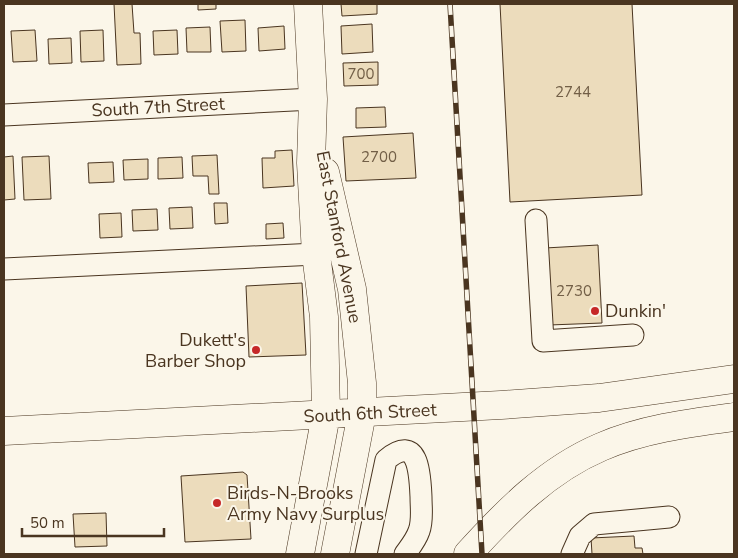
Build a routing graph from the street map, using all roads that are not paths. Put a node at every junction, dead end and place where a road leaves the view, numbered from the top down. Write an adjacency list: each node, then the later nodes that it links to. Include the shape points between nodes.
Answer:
1 (308, 4): 2 (main road, East Stanford Avenue)
2 (313, 98): 3 (street, South 7th Street); 5 (main road, East Stanford Avenue, via 311,163); 9 (main road, East Stanford Avenue, via 328,192 352,289 359,339)
3 (4, 115)
4 (536, 220): 7 (street, via 543,341)
5 (316, 254): 6 (street); 10 (main road, East Stanford Avenue, via 324,317)
6 (4, 269)
7 (633, 335)
8 (734, 379): 9 (main road, South 6th Street, via 599,398)
9 (362, 413): 10 (main road, South 6th Street); 15 (main road, East Stanford Avenue)
10 (326, 415): 12 (main road, South 6th Street); 14 (main road, East Stanford Avenue)
11 (734, 416): 18 (main road, via 639,434 600,447 561,468 526,495)
12 (4, 431)
13 (669, 517): 19 (street, via 594,524 580,536)
14 (300, 554)
15 (335, 554)
16 (366, 554): 17 (street, via 386,460 393,454 406,452 416,458 420,468 421,517 420,530)
17 (405, 554)
18 (468, 554)
19 (572, 554)

